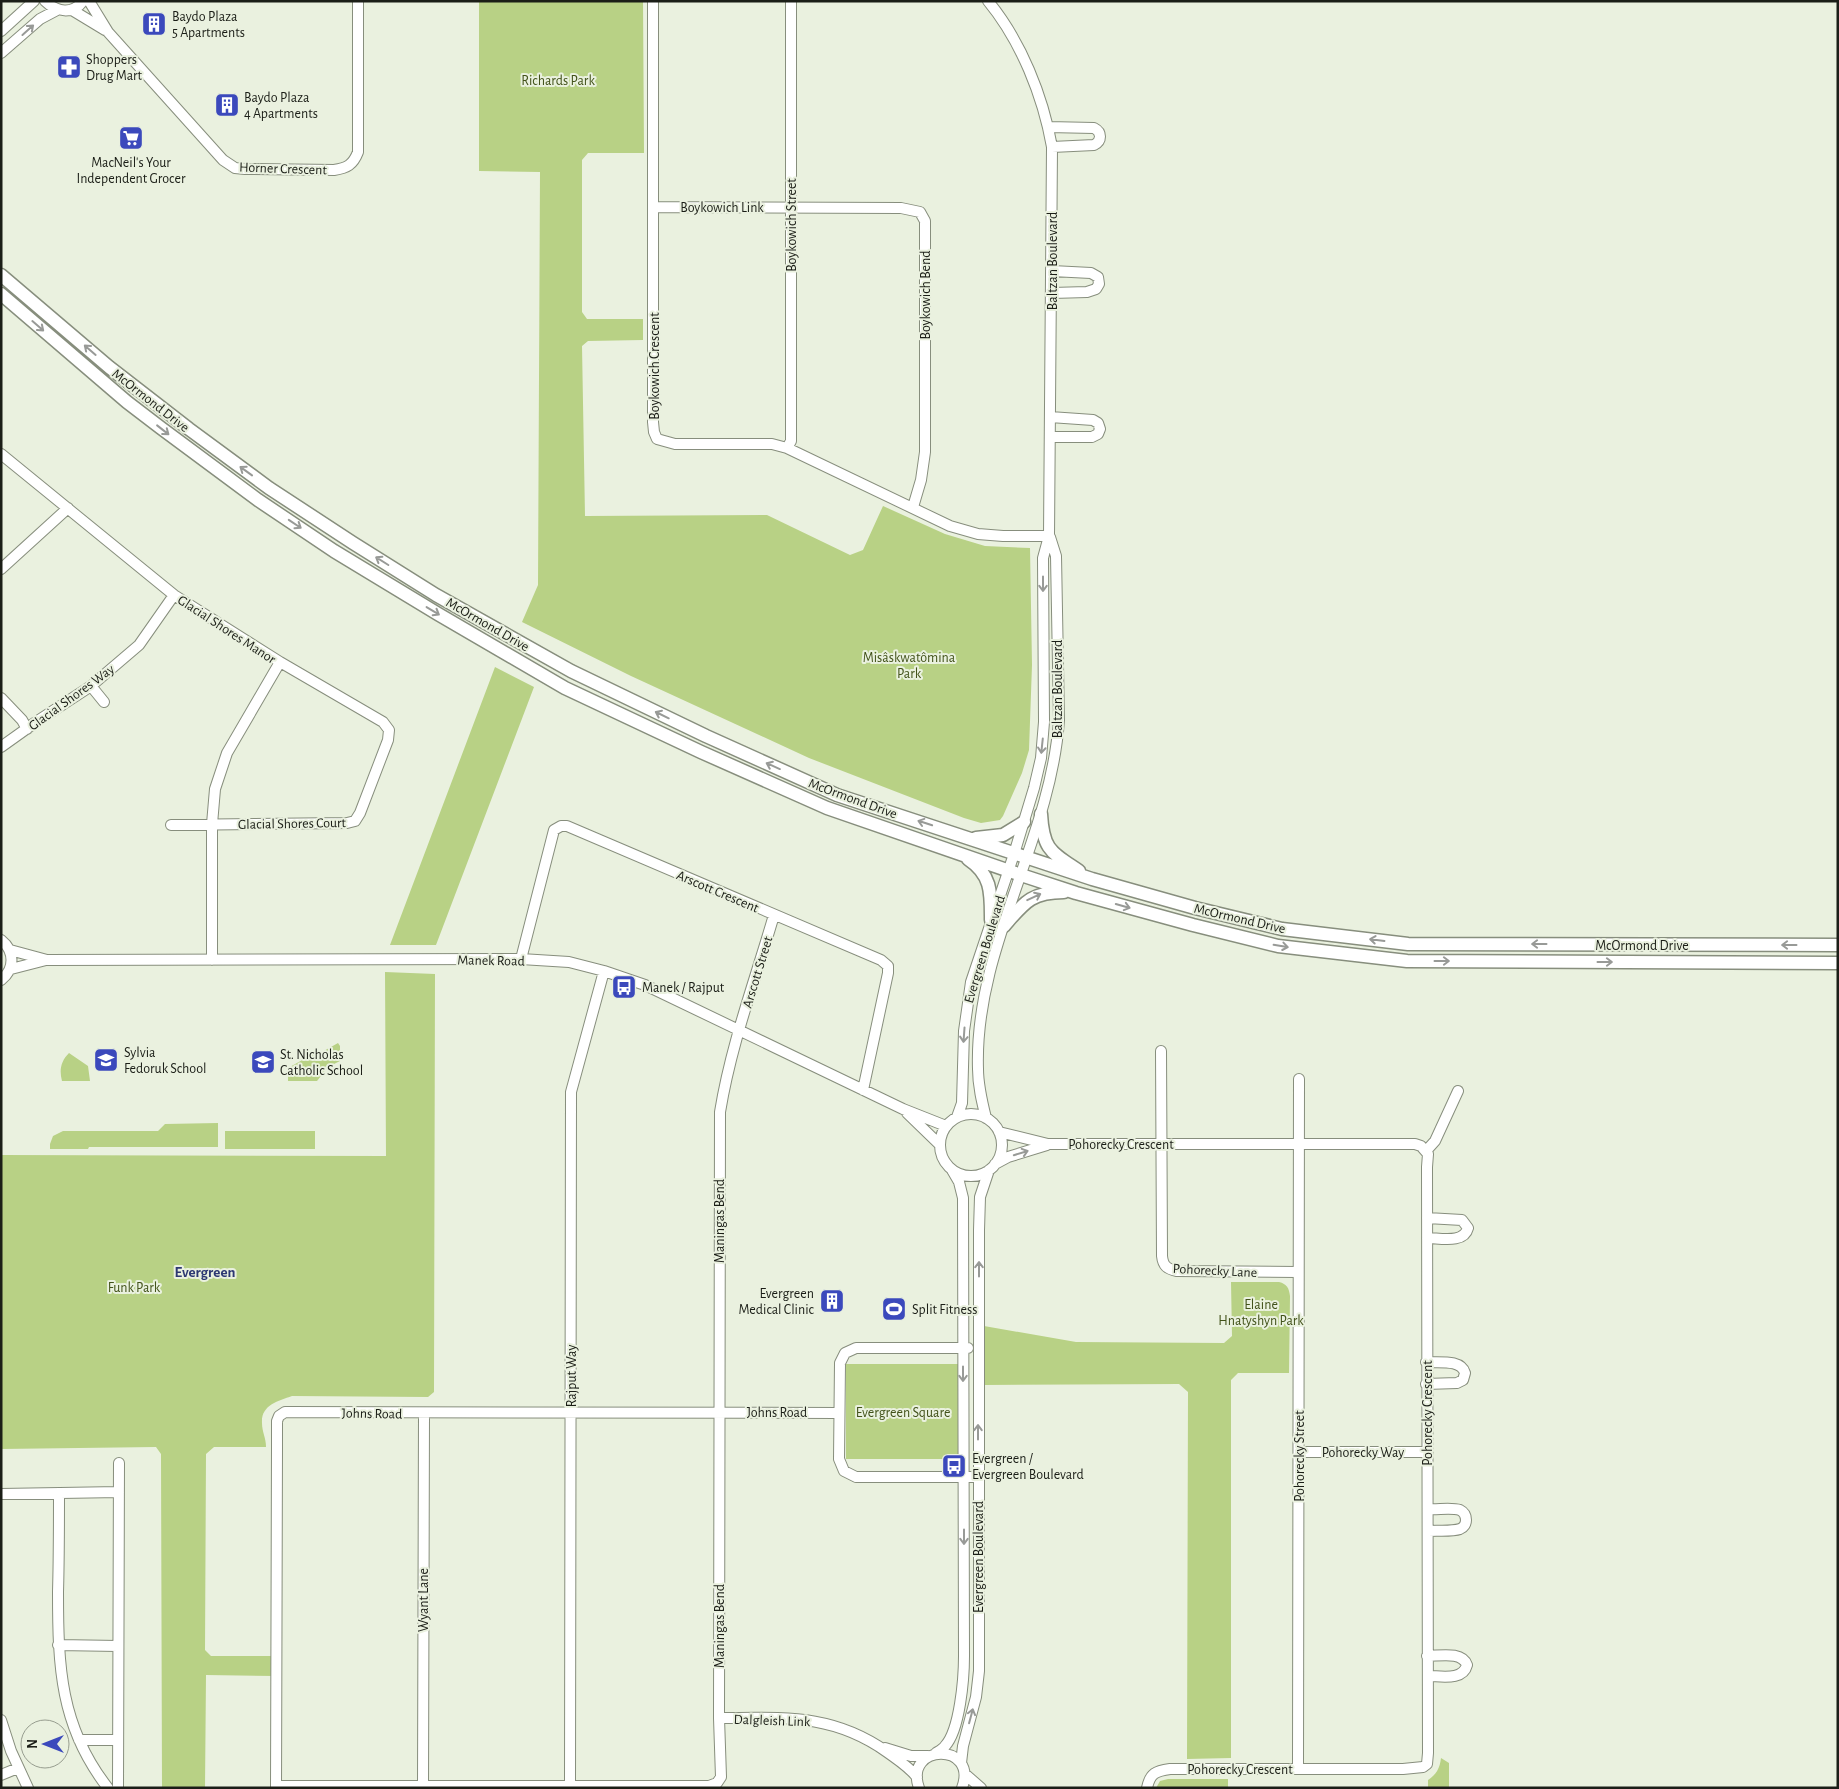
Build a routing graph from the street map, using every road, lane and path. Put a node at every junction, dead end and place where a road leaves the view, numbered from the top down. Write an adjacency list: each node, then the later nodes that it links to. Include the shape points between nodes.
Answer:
1 (34, 1): 11 (street)
2 (45, 1): 9 (street)
3 (83, 1): 10 (street)
4 (89, 1): 12 (street, Horner Crescent)
5 (358, 1): 12 (street, Horner Crescent, via 358,152 354,162 344,168 235,168 213,150)
6 (653, 1): 16 (street, Boykowich Crescent)
7 (791, 1): 17 (street, Boykowich Street)
8 (988, 1): 14 (street, Baltzan Boulevard, via 1022,56)
9 (57, 10): 10 (street); 13 (street, one-way to 9, via 40,19)
10 (72, 10): 12 (street, Horner Crescent)
11 (1, 31)
12 (108, 32)
13 (1, 54)
14 (1048, 126): 15 (street, Baltzan Boulevard); 15 (street, via 1094,128 1101,136 1094,145)
15 (1052, 147): 18 (street, Baltzan Boulevard)
16 (654, 207): 17 (street, Boykowich Link); 24 (street, Boykowich Crescent, via 654,432 657,439 676,444 772,444)
17 (791, 207): 24 (street, Boykowich Street, via 791,441); 26 (street, Boykowich Bend, via 901,208 920,212 925,221 925,452)
18 (1052, 271): 20 (street, Baltzan Boulevard); 20 (street, via 1092,273 1098,277 1099,284 1090,292)
19 (1, 275): 41 (main road, McOrmond Drive, one-way to 19, via 837,795 706,736 571,671 436,595 277,493 213,447 109,367)
20 (1052, 293): 22 (street, Baltzan Boulevard)
21 (1, 294): 42 (main road, McOrmond Drive, one-way to 42, via 127,402 210,466 334,550 438,614 565,688 701,752 827,808)
22 (1050, 416): 23 (street, Baltzan Boulevard); 23 (street, via 1093,420 1100,428 1092,437)
23 (1050, 437): 28 (street, Baltzan Boulevard)
24 (787, 448): 26 (street, Boykowich Crescent)
25 (1, 454): 27 (street, Glacial Shores Manor)
26 (913, 507): 28 (street, Boykowich Crescent, via 950,526 978,534)
27 (68, 508): 29 (street); 30 (street, Glacial Shores Manor)
28 (1049, 536): 37 (street, Baltzan Boulevard, via 1056,556 1059,720 1054,763); 38 (street, Baltzan Boulevard, one-way to 38, via 1043,558 1043,740 1038,774)
29 (1, 569)
30 (174, 595): 31 (street, Glacial Shores Manor); 32 (street, Glacial Shores Way, via 139,645)
31 (280, 662): 39 (street, Glacial Shores Manor, via 227,753 215,789); 39 (street, Glacial Shores Court, via 383,722 389,730 360,813 355,821 347,823)
32 (90, 686): 34 (street); 35 (street, Glacial Shores Way)
33 (1, 698): 35 (street)
34 (104, 702)
35 (27, 729): 36 (street, Glacial Shores Way)
36 (1, 747)
37 (1041, 814): 44 (street, Baltzan Boulevard); 46 (main road, via 1043,837 1053,853)
38 (1024, 822): 41 (main road, via 1003,835); 43 (street, Baltzan Boulevard)
39 (212, 824): 40 (street); 56 (street, Glacial Shores Manor)
40 (171, 825)
41 (972, 839): 43 (main road, McOrmond Drive)
42 (957, 852): 45 (main road, McOrmond Drive); 49 (main road, via 975,864 988,881)
43 (1014, 854): 44 (main road, McOrmond Drive); 45 (street, Baltzan Boulevard)
44 (1026, 858): 45 (street, Baltzan Boulevard); 46 (main road, McOrmond Drive)
45 (1015, 873): 47 (main road, McOrmond Drive); 49 (street, Evergreen Boulevard); 50 (street, Baltzan Boulevard)
46 (1092, 879): 52 (main road, McOrmond Drive, one-way to 46, via 1408,944 1282,929)
47 (1076, 893): 50 (main road, one-way to 47, via 1033,896 1048,892); 57 (main road, McOrmond Drive, one-way to 57, via 1278,946 1407,961)
48 (774, 915): 54 (street, Arscott Crescent, via 561,826 554,830); 61 (street, Arscott Street); 64 (street, Arscott Crescent, via 881,960 888,966)
49 (991, 920): 67 (street, Evergreen Boulevard, one-way to 67, via 968,998 962,1103)
50 (1004, 926): 68 (street, Evergreen Boulevard, via 988,983 980,1029 978,1069)
51 (1, 940): 53 (street)
52 (1838, 945)
53 (10, 950): 55 (street, Manek Road); 58 (street)
54 (521, 959): 56 (street, Manek Road); 59 (street, Manek Road, via 569,962)
55 (47, 960): 56 (street, Manek Road); 58 (street, Manek Road)
56 (212, 960)
57 (1838, 963)
58 (11, 970): 60 (street)
59 (604, 971): 61 (street, Manek Road, via 645,985); 85 (street, Rajput Way, via 571,1092)
60 (1, 980)
61 (740, 1029): 64 (street, Manek Road); 86 (street, Maningas Bend, via 723,1092 718,1134)
62 (1161, 1051): 74 (street)
63 (1299, 1079): 73 (street, Pohorecky Street)
64 (864, 1090): 66 (street, Manek Road)
65 (1458, 1091): 75 (street)
66 (903, 1109): 69 (street, Manek Road); 71 (street, Manek Road)
67 (957, 1117): 68 (street, via 976,1114); 69 (street)
68 (986, 1118): 70 (street)
69 (946, 1126): 71 (street)
70 (999, 1132): 72 (street, Pohorecky Crescent); 76 (street, via 1001,1149)
71 (940, 1144): 77 (street, via 945,1163)
72 (1048, 1144): 74 (street, Pohorecky Crescent); 76 (street, Pohorecky Crescent, one-way to 72, via 1008,1157)
73 (1298, 1144): 74 (street, Pohorecky Crescent); 75 (street, Pohorecky Crescent, via 1415,1144); 80 (street, Pohorecky Street)
74 (1161, 1145): 80 (street, Pohorecky Lane, via 1162,1256 1166,1267 1185,1271)
75 (1426, 1151): 78 (street, Pohorecky Crescent, via 1429,1159)
76 (992, 1167): 77 (street, via 980,1175 971,1176); 82 (street, Evergreen Boulevard, one-way to 76, via 980,1197)
77 (952, 1170): 81 (street, Evergreen Boulevard, via 963,1198)
78 (1427, 1218): 79 (street, Pohorecky Crescent); 79 (street, via 1462,1220 1468,1228 1460,1238)
79 (1427, 1238): 83 (street, Pohorecky Crescent)
80 (1298, 1272): 89 (street, Pohorecky Street)
81 (963, 1348): 82 (street); 88 (street, via 850,1350 840,1363); 93 (street, Evergreen Boulevard, one-way to 93)
82 (978, 1348): 92 (street, Evergreen Boulevard, one-way to 82)
83 (1426, 1362): 84 (street, Pohorecky Crescent); 84 (street, via 1457,1364 1466,1373 1460,1382)
84 (1426, 1384): 90 (street, Pohorecky Crescent)
85 (571, 1412): 86 (street, Johns Road); 87 (street, Johns Road); 115 (street, Rajput Way)
86 (721, 1412): 88 (street, Johns Road); 103 (street, Maningas Bend)
87 (424, 1413): 116 (street, Johns Road, via 285,1412 277,1421); 117 (street, Wyant Lane)
88 (839, 1413): 93 (street, via 839,1459 844,1471 850,1475)
89 (1300, 1452): 90 (street, Pohorecky Way); 111 (street, Pohorecky Street)
90 (1427, 1452): 97 (street, Pohorecky Crescent)
91 (119, 1463): 94 (street)
92 (978, 1477): 93 (street); 109 (street, Evergreen Boulevard, one-way to 92, via 979,1671)
93 (964, 1478): 108 (street, Evergreen Boulevard, one-way to 108, via 964,1678 949,1740 945,1747)
94 (119, 1492): 95 (street); 100 (street)
95 (59, 1493): 96 (street); 99 (street)
96 (1, 1494)
97 (1428, 1510): 98 (street, Pohorecky Crescent); 98 (street, via 1459,1510 1466,1520 1459,1530)
98 (1428, 1531): 101 (street, Pohorecky Crescent)
99 (58, 1646): 100 (street); 105 (street, via 66,1705)
100 (118, 1646): 106 (street)
101 (1427, 1656): 102 (street, Pohorecky Crescent); 102 (street, via 1457,1656 1467,1665 1458,1676)
102 (1428, 1676): 111 (street, Pohorecky Crescent, via 1426,1766)
103 (719, 1718): 107 (street, Dalgleish Link, via 808,1720 851,1732); 115 (street, Maningas Bend, via 721,1777 717,1783 709,1786)
104 (1, 1720): 110 (street)
105 (79, 1740): 106 (street); 119 (street)
106 (118, 1740): 120 (street)
107 (879, 1747): 108 (street, Dalgleish Link, via 911,1756); 114 (street, Dalgleish Link)
108 (932, 1755): 109 (street, Dalgleish Link, via 950,1754); 114 (street, Evergreen Boulevard, via 922,1761)
109 (961, 1763): 112 (street)
110 (18, 1768): 113 (street); 118 (street)
111 (1298, 1768): 124 (street, Pohorecky Crescent, via 1160,1770 1152,1774)
112 (965, 1774): 122 (street); 123 (street)
113 (1, 1775)
114 (917, 1777): 121 (street)
115 (570, 1785): 117 (street, Maningas Bend)
116 (276, 1787): 117 (street, Maningas Bend)
117 (423, 1787)
118 (28, 1788)
119 (108, 1788)
120 (118, 1788)
121 (919, 1788)
122 (962, 1788)
123 (981, 1788)
124 (1147, 1788)

